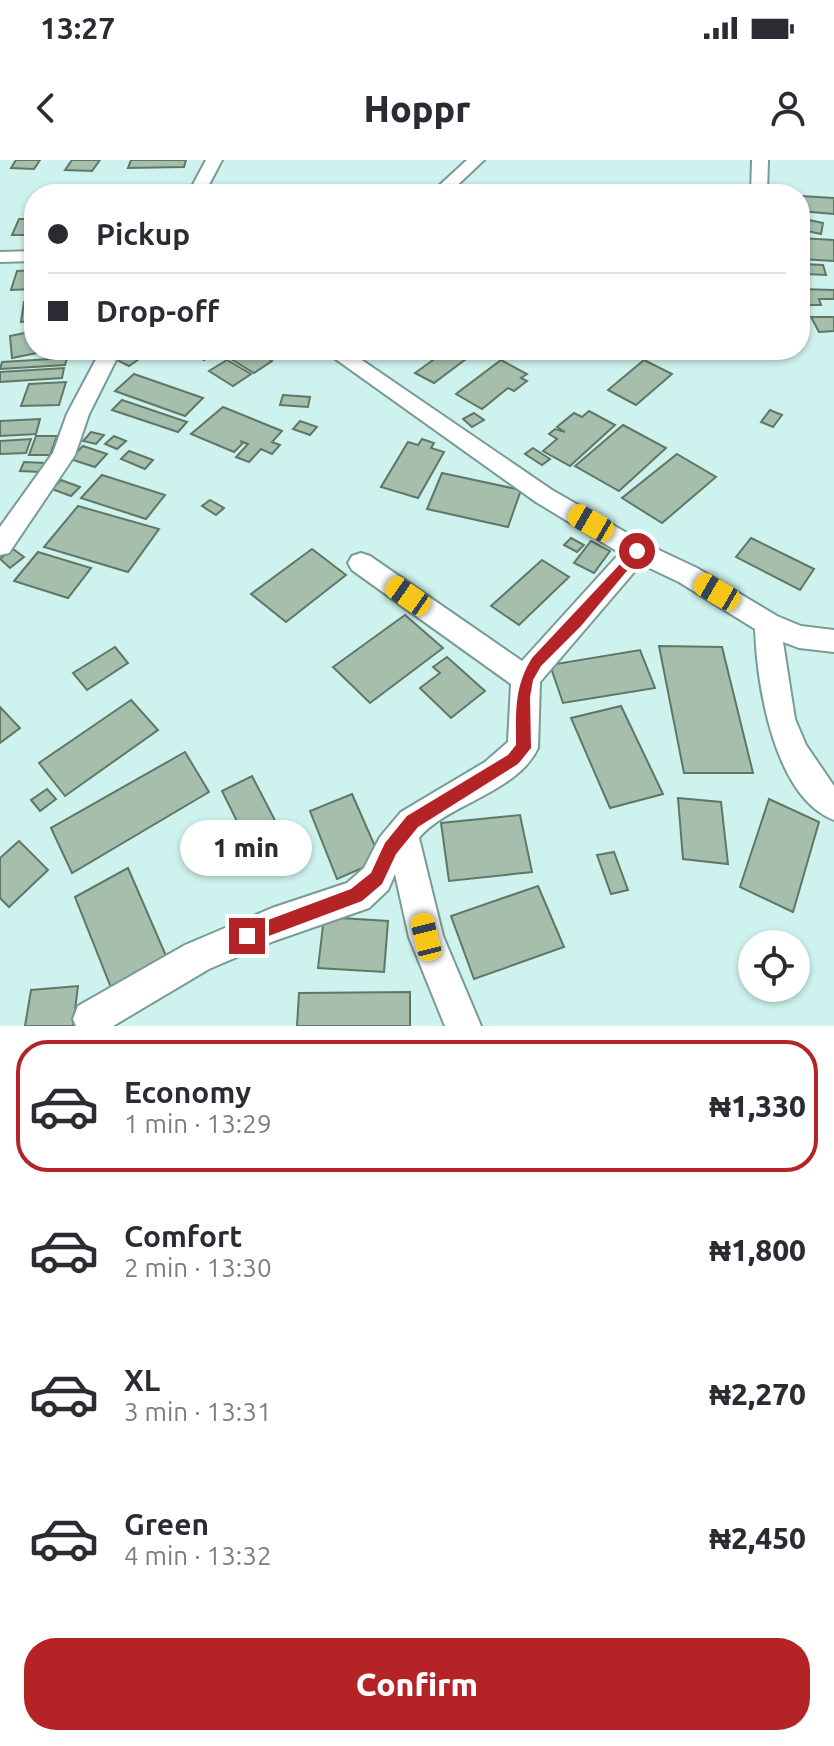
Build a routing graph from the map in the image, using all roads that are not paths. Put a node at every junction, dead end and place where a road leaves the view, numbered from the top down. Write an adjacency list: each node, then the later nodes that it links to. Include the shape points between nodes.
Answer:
1 (214, 160): 4 (street)
2 (476, 160): 5 (street)
3 (760, 160): 6 (street)
4 (201, 184)
5 (449, 184)
6 (759, 184)
7 (24, 256): 8 (street)
8 (0, 257)
9 (106, 360): 11 (street, via 64,455)
10 (347, 360): 12 (street, via 544,496)
11 (0, 546)
12 (637, 551): 14 (street); 16 (street)
13 (361, 563): 16 (street)
14 (768, 624): 15 (street, via 799,637); 17 (street, via 770,669 788,744 822,798)
15 (834, 641)
16 (526, 679): 18 (street, via 523,748 496,772 412,822)
17 (834, 806)
18 (402, 835): 19 (street, via 376,879 357,896 197,957); 20 (street, via 426,937)
19 (91, 1019)
20 (463, 1026)

